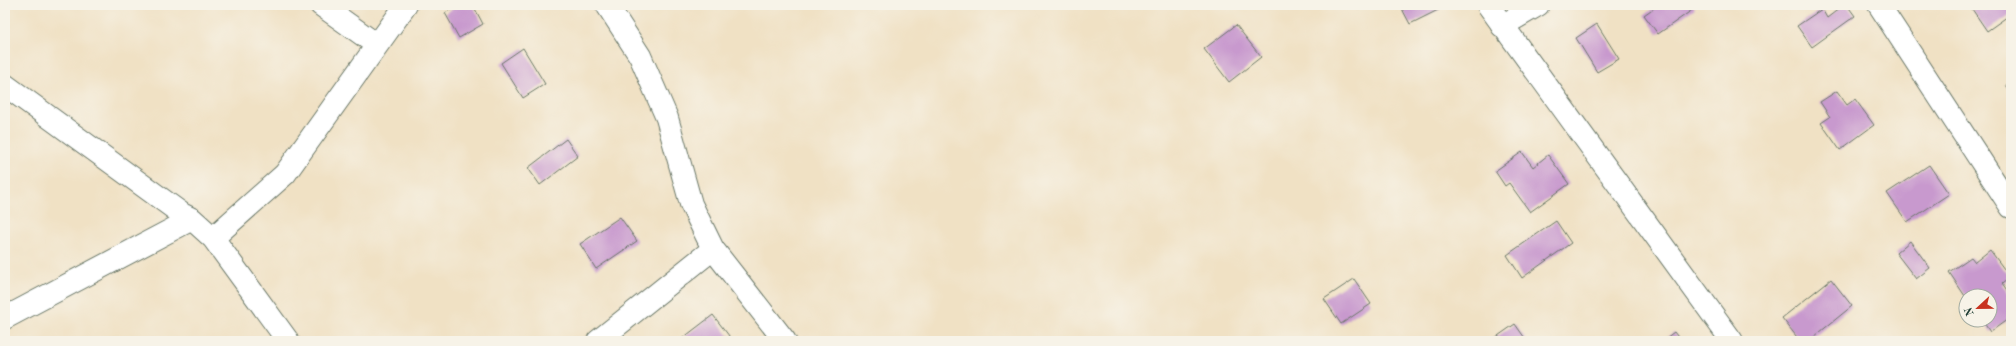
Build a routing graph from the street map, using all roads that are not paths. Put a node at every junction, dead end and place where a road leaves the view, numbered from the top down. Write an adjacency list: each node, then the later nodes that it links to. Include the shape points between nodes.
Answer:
1 (321, 5): 8 (street)
2 (406, 5): 8 (street)
3 (607, 5): 13 (street, via 640,56 667,118 691,204)
4 (1488, 5): 7 (street)
5 (1538, 5): 7 (street)
6 (1879, 5): 10 (street)
7 (1502, 26): 18 (street)
8 (377, 45): 12 (street, via 285,174)
9 (5, 85): 11 (street)
10 (2011, 207)
11 (192, 219): 12 (street); 14 (street)
12 (213, 238): 15 (street)
13 (713, 249): 16 (street); 17 (street)
14 (5, 318)
15 (288, 341)
16 (598, 341)
17 (784, 341)
18 (1732, 341)

